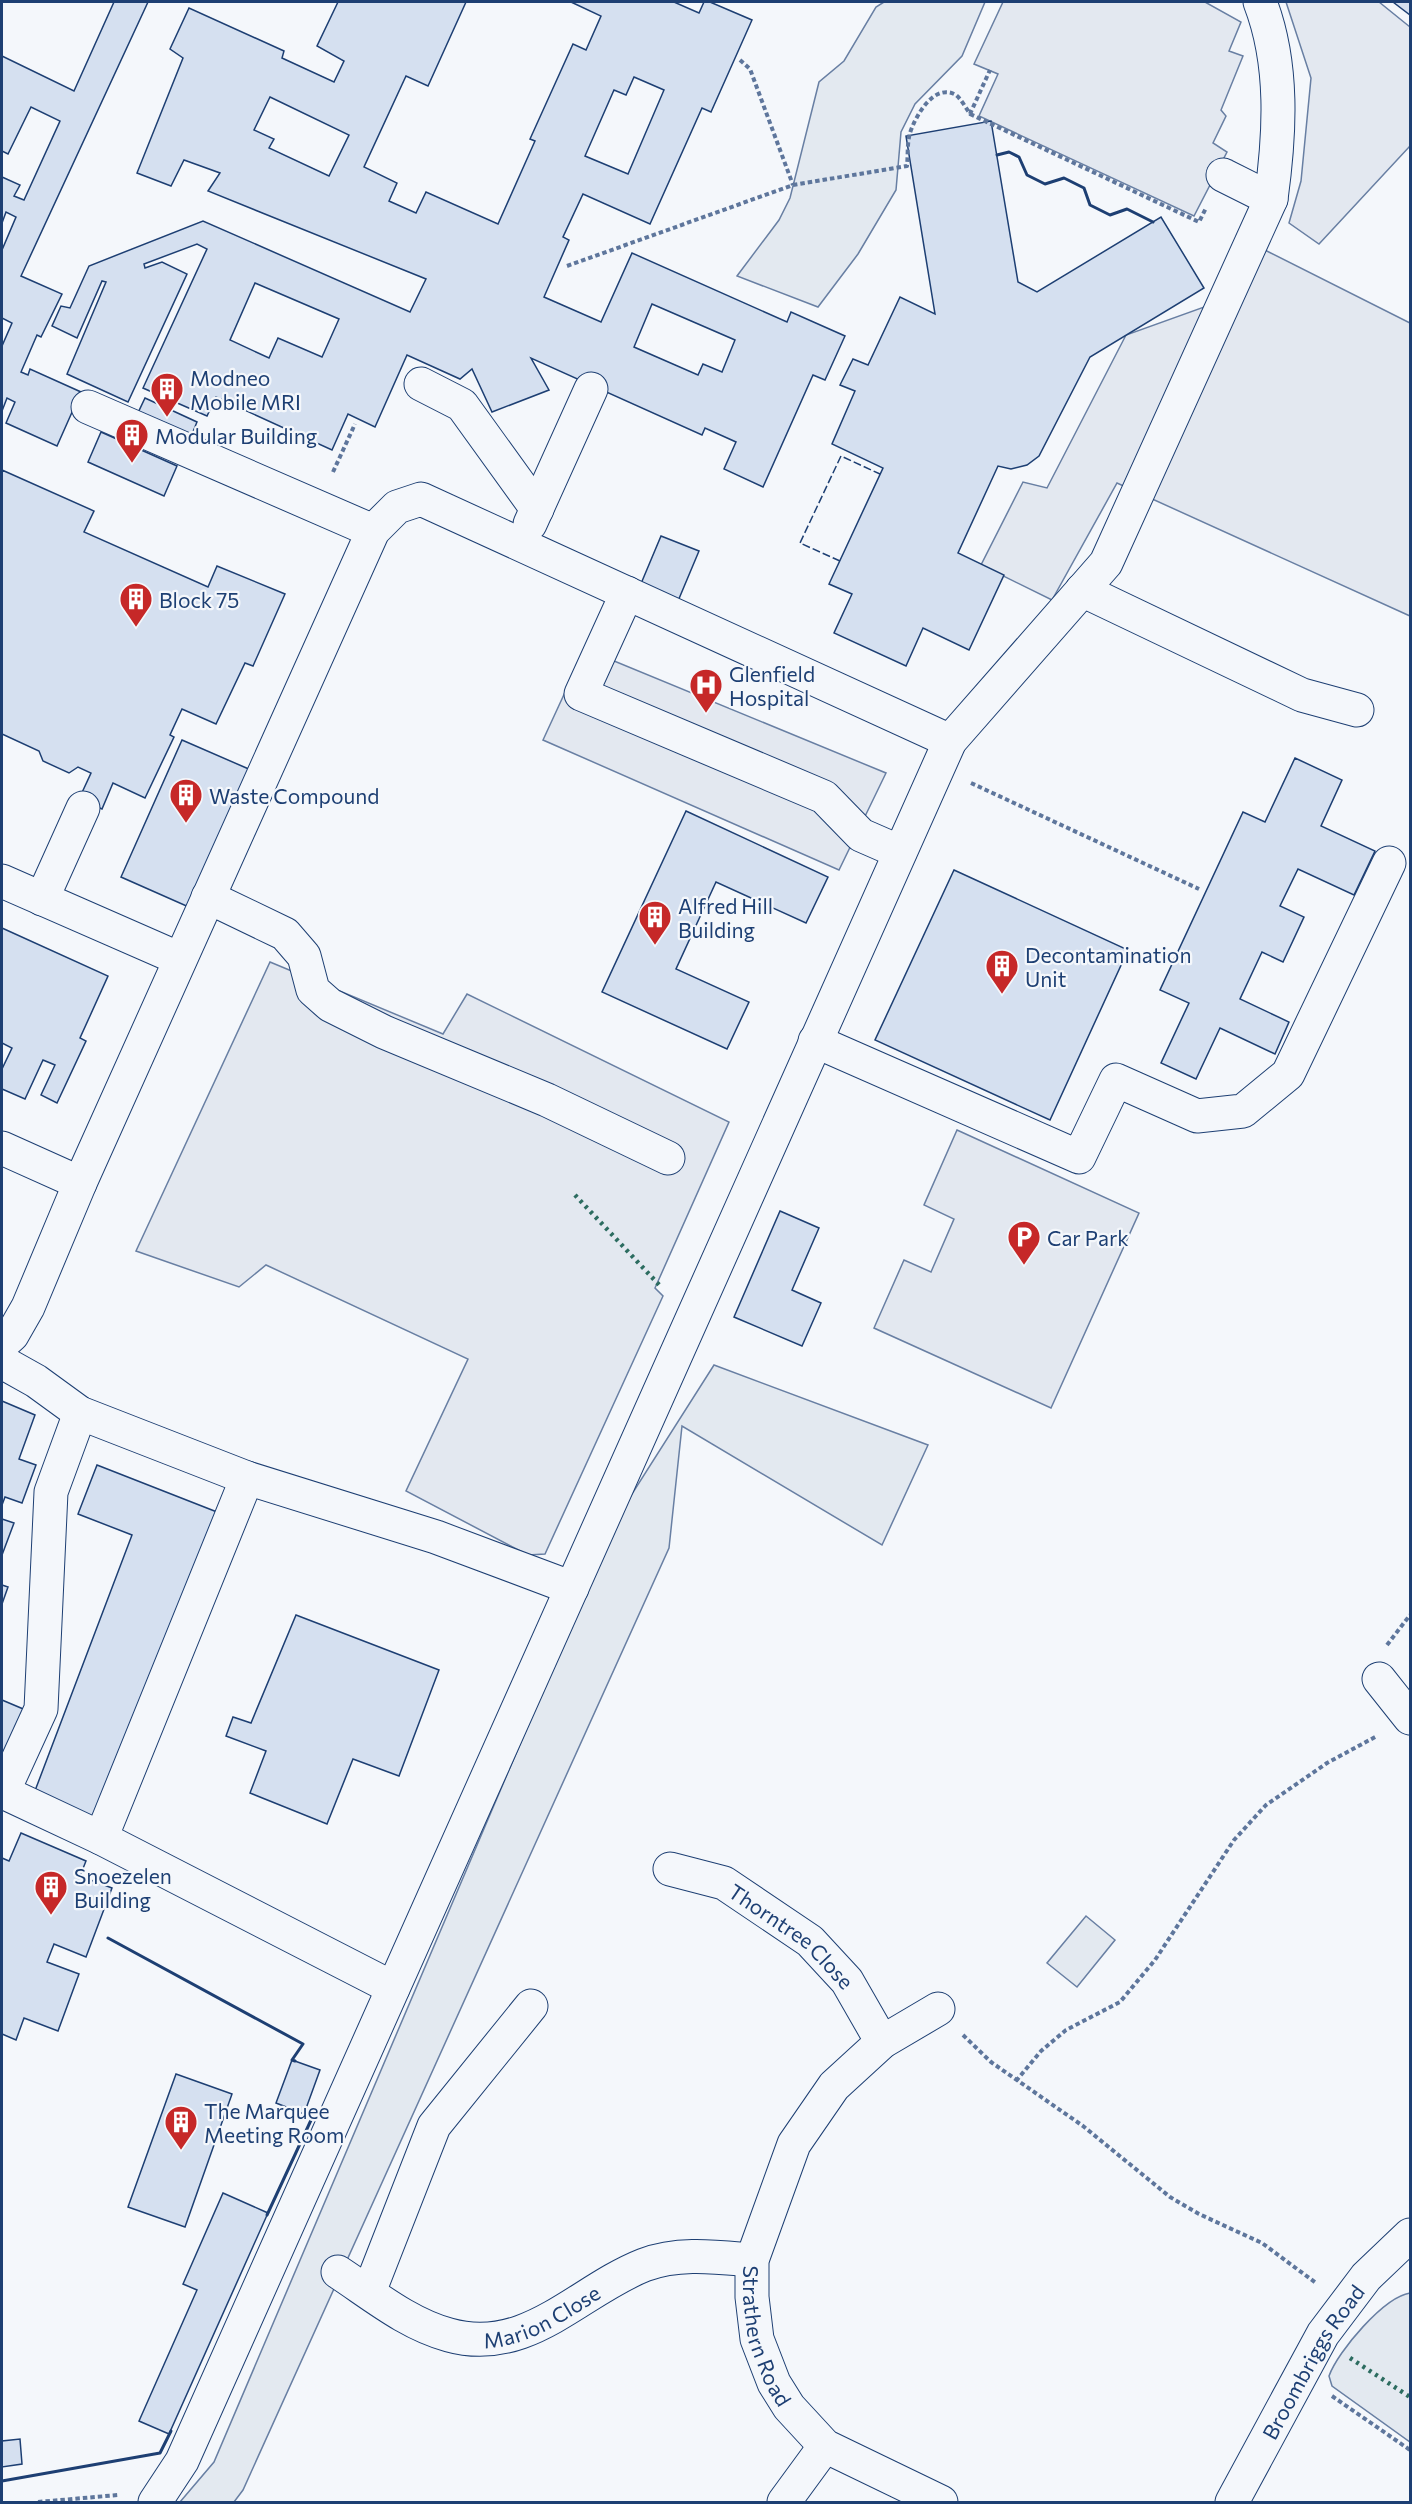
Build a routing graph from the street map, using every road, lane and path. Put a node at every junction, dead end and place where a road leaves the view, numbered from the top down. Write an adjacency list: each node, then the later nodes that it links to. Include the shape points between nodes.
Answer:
1 (1260, 2): 7 (street, via 1268,20 1279,97 1279,147)
2 (740, 60): 6 (path, via 750,69)
3 (990, 70): 4 (path)
4 (970, 114): 5 (path, via 1199,222); 6 (path, via 958,96 951,93 930,99 910,134 907,166)
5 (1223, 175): 7 (street)
6 (793, 185): 8 (path)
7 (1270, 199): 17 (street, via 1106,563)
8 (567, 266)
9 (421, 384): 14 (street, via 462,405)
10 (591, 389): 14 (street)
11 (88, 407): 13 (street)
12 (355, 424): 13 (path)
13 (317, 506): 15 (street)
14 (537, 509): 16 (street)
15 (373, 531): 16 (street, via 397,507 421,499); 26 (street)
16 (522, 545): 18 (street)
17 (1082, 590): 19 (street, via 1302,695); 20 (street)
18 (627, 593): 20 (street); 22 (street, via 581,694 824,797 861,835)
19 (1357, 710)
20 (944, 754): 22 (street); 25 (path)
21 (83, 808): 27 (street)
22 (900, 852): 29 (street)
23 (1389, 863): 29 (street, via 1288,1074 1244,1111 1197,1116 1116,1080 1079,1157)
24 (2, 881): 27 (street)
25 (1199, 889)
26 (208, 897): 28 (street); 31 (street, via 285,934 304,956 313,990 330,1005)
27 (42, 899): 28 (street)
28 (180, 959): 32 (street)
29 (815, 1041): 37 (street)
30 (2, 1148): 32 (street)
31 (668, 1158)
32 (80, 1183): 33 (street, via 28,1307 12,1335)
33 (2, 1344)
34 (2, 1362): 35 (street)
35 (80, 1413): 36 (street); 40 (street, via 51,1492 41,1709 3,1792)
36 (247, 1478): 37 (street, via 436,1537); 40 (street)
37 (572, 1588): 42 (street)
38 (1379, 1679): 39 (street)
39 (1410, 1718): 46 (path, via 1327,1764 1266,1805 1234,1840 1155,1960 1120,2002 1066,2030)
40 (100, 1838): 42 (street)
41 (670, 1869): 45 (street, Thorntree Close, via 724,1883 810,1941 847,1981)
42 (393, 1989): 55 (street)
43 (531, 2006): 50 (street, via 434,2126)
44 (938, 2009): 45 (street, Strathern Road); 46 (path, via 991,2062)
45 (882, 2042): 48 (street, Strathern Road, via 834,2086 794,2144)
46 (1016, 2080): 51 (path, via 1083,2126 1170,2198 1262,2243)
47 (1410, 2235): 51 (street, Broombriggs Road, via 1366,2277)
48 (752, 2260): 50 (street, Marion Close, via 674,2256 606,2282 564,2313 526,2331 487,2340 449,2335 411,2320); 53 (street, Strathern Road, via 757,2339 774,2383 789,2407)
49 (338, 2272): 50 (street, Marion Close)
50 (369, 2292)
51 (1344, 2306): 52 (street, Broombriggs Road, via 1323,2334)
52 (1302, 2375): 54 (path); 59 (street, Broombriggs Road)
53 (825, 2446): 57 (street); 58 (street, Strathern Road)
54 (1410, 2450)
55 (165, 2498): 56 (path)
56 (38, 2502)
57 (784, 2502)
58 (941, 2502)
59 (1232, 2502)

